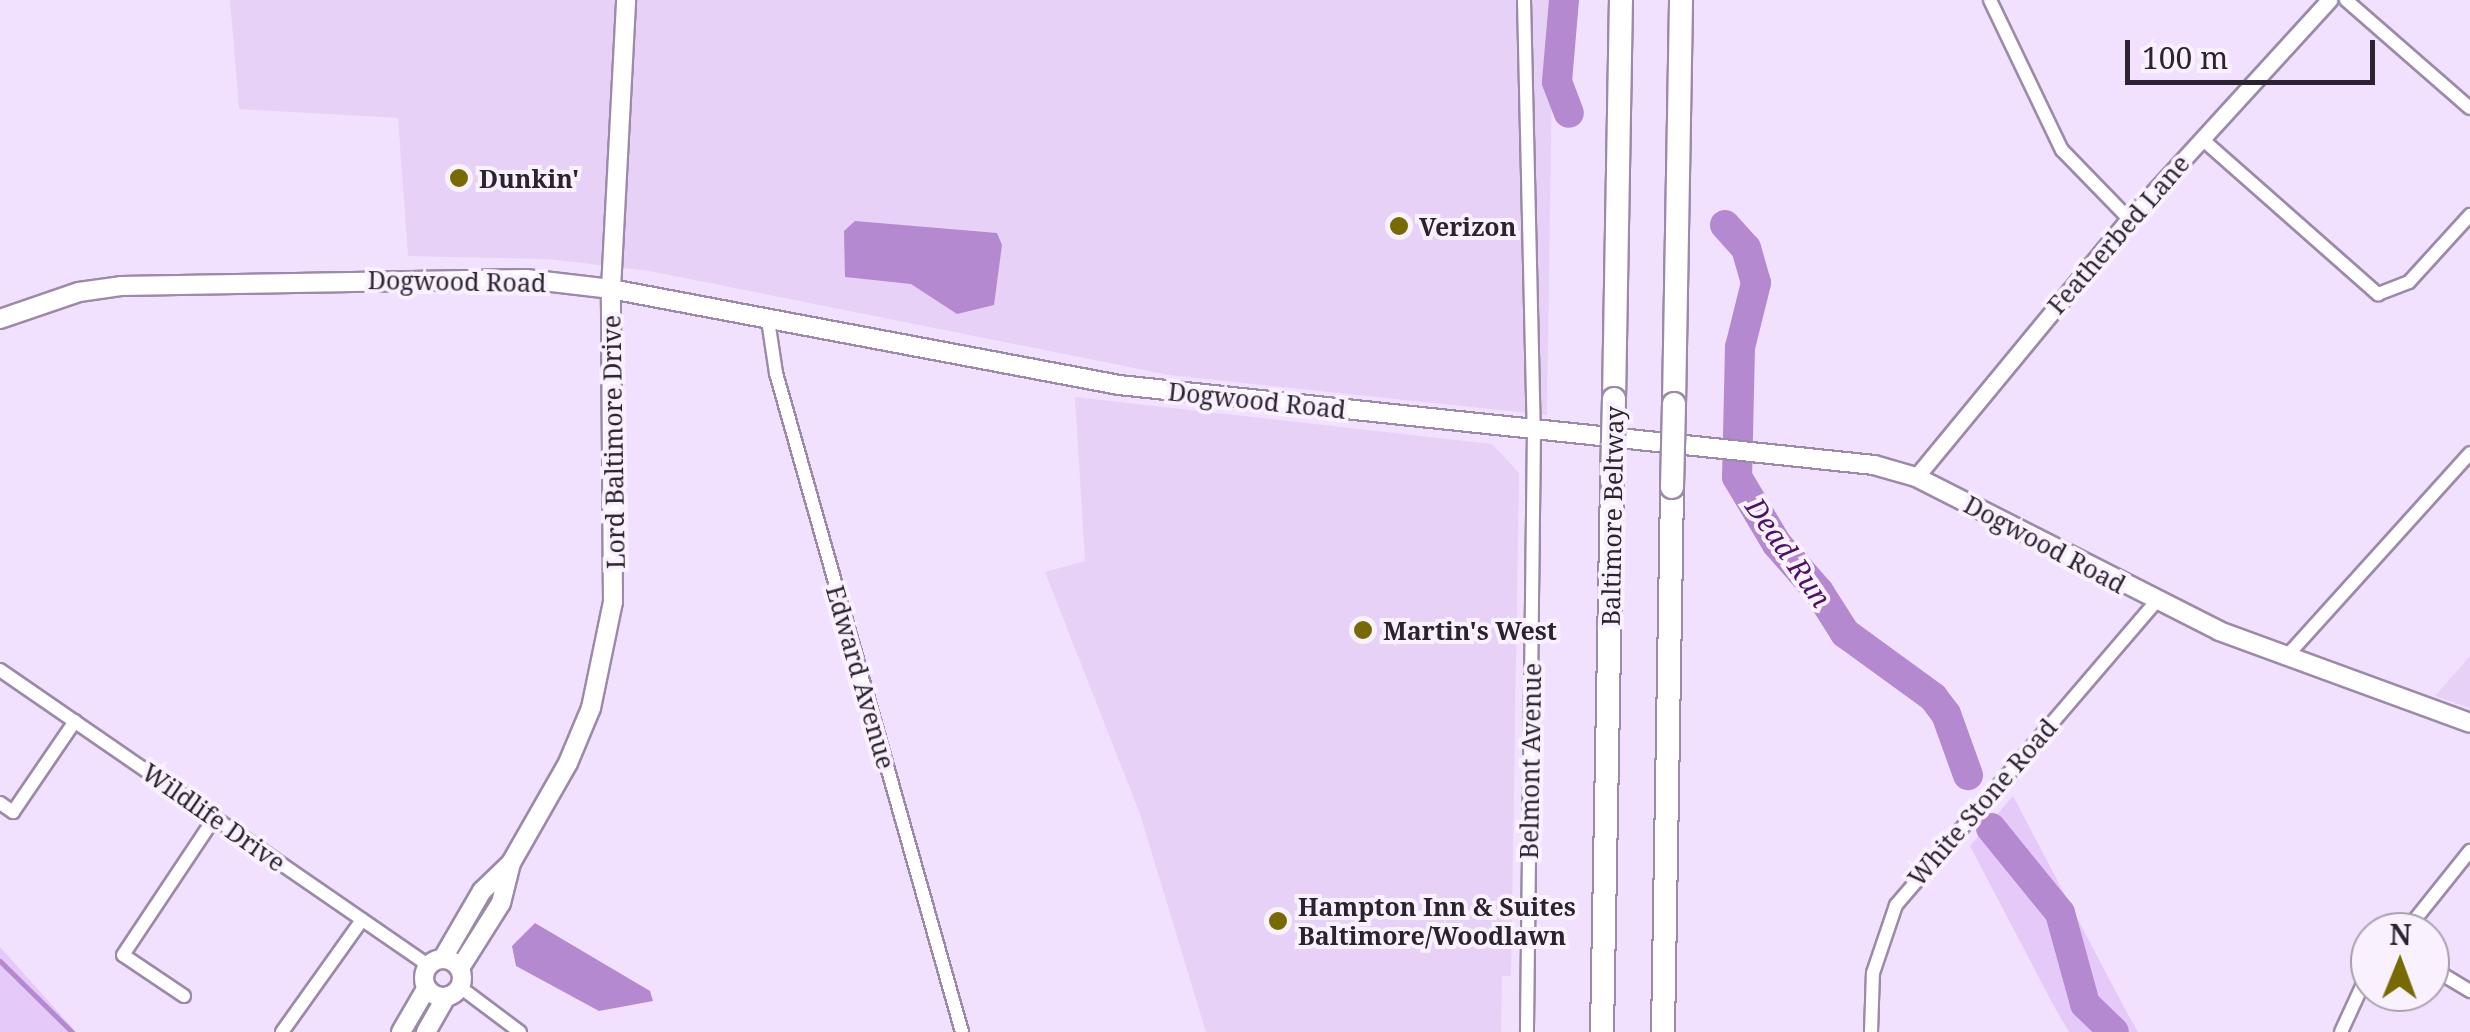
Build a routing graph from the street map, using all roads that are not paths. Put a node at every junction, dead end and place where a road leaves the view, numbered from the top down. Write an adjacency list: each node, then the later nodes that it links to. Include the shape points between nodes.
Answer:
1 (626, 0): 12 (main road, Lord Baltimore Drive)
2 (1524, 0): 15 (street, Belmont Avenue)
3 (1621, 0): 36 (highway, Baltimore Beltway, bridge)
4 (1681, 0): 37 (highway, bridge)
5 (1990, 0): 11 (street, via 2062,150)
6 (2329, 0): 9 (street, Featherbed Lane)
7 (2346, 0): 8 (street)
8 (2470, 108)
9 (2202, 139): 10 (street, via 2378,294 2409,282); 11 (street, Featherbed Lane)
10 (2470, 215)
11 (2129, 220): 17 (street, Featherbed Lane)
12 (611, 289): 13 (main road, Dogwood Road, via 466,278 176,283 79,292); 14 (main road, Dogwood Road); 28 (main road, Lord Baltimore Drive, via 616,550 604,654 568,763 511,863 482,890)
13 (0, 319)
14 (768, 320): 15 (main road, Dogwood Road, via 1103,383); 34 (street, Edward Avenue, via 776,373)
15 (1534, 429): 17 (main road, Dogwood Road, via 1874,465); 35 (street, Belmont Avenue)
16 (2470, 453): 19 (street)
17 (1916, 476): 18 (main road, Dogwood Road)
18 (2156, 602): 19 (main road, Dogwood Road); 38 (street, White Stone Road, via 1896,905 1873,973)
19 (2285, 658): 22 (main road, Dogwood Road)
20 (0, 670): 21 (street, Wildlife Drive)
21 (74, 721): 23 (street, via 13,812); 24 (street, Wildlife Drive)
22 (2470, 723)
23 (0, 803)
24 (215, 817): 27 (street, Wildlife Drive); 29 (street, via 123,956)
25 (2470, 850): 26 (street)
26 (2422, 912)
27 (362, 920): 28 (street, Wildlife Drive); 30 (street)
28 (447, 975): 31 (main road, via 426,988); 32 (main road, Lord Baltimore Drive); 33 (street, Wildlife Drive)
29 (184, 996)
30 (282, 1032)
31 (401, 1032)
32 (426, 1032)
33 (520, 1032)
34 (962, 1032)
35 (1526, 1032)
36 (1602, 1032)
37 (1663, 1032)
38 (1871, 1032)

